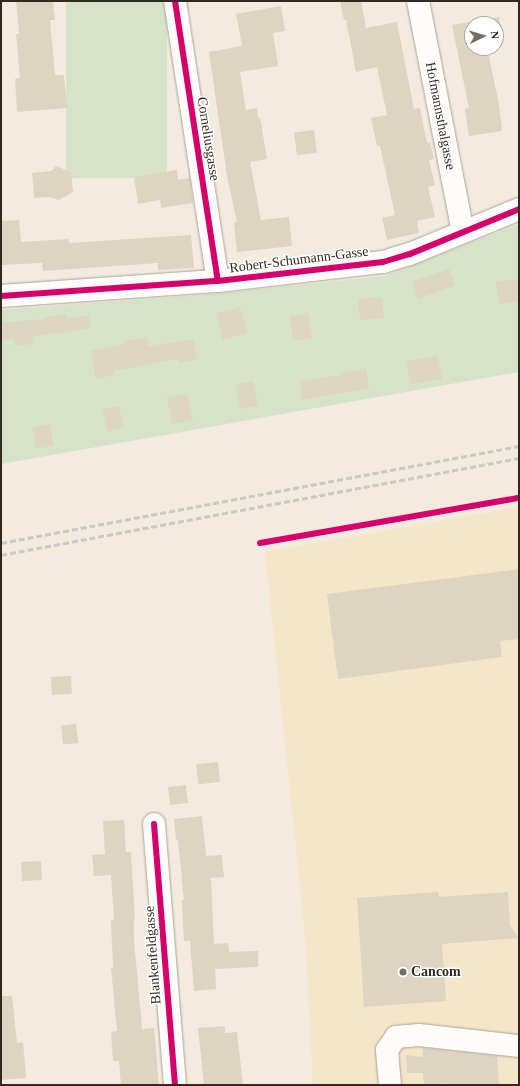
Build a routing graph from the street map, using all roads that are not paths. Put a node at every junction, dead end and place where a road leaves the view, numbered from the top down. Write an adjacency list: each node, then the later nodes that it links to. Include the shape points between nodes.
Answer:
1 (175, 1): 5 (street, Corneliusgasse)
2 (418, 1): 4 (street, Hofmannsthalgasse)
3 (519, 210): 4 (street, Robert-Schumann-Gasse)
4 (463, 232): 5 (street, Robert-Schumann-Gasse, via 383,262)
5 (218, 281): 6 (street, Robert-Schumann-Gasse)
6 (1, 296)
7 (154, 824): 9 (street, Blankenfeldgasse)
8 (519, 1046): 10 (street, via 419,1035 396,1037 388,1050)
9 (175, 1085)
10 (390, 1085)

